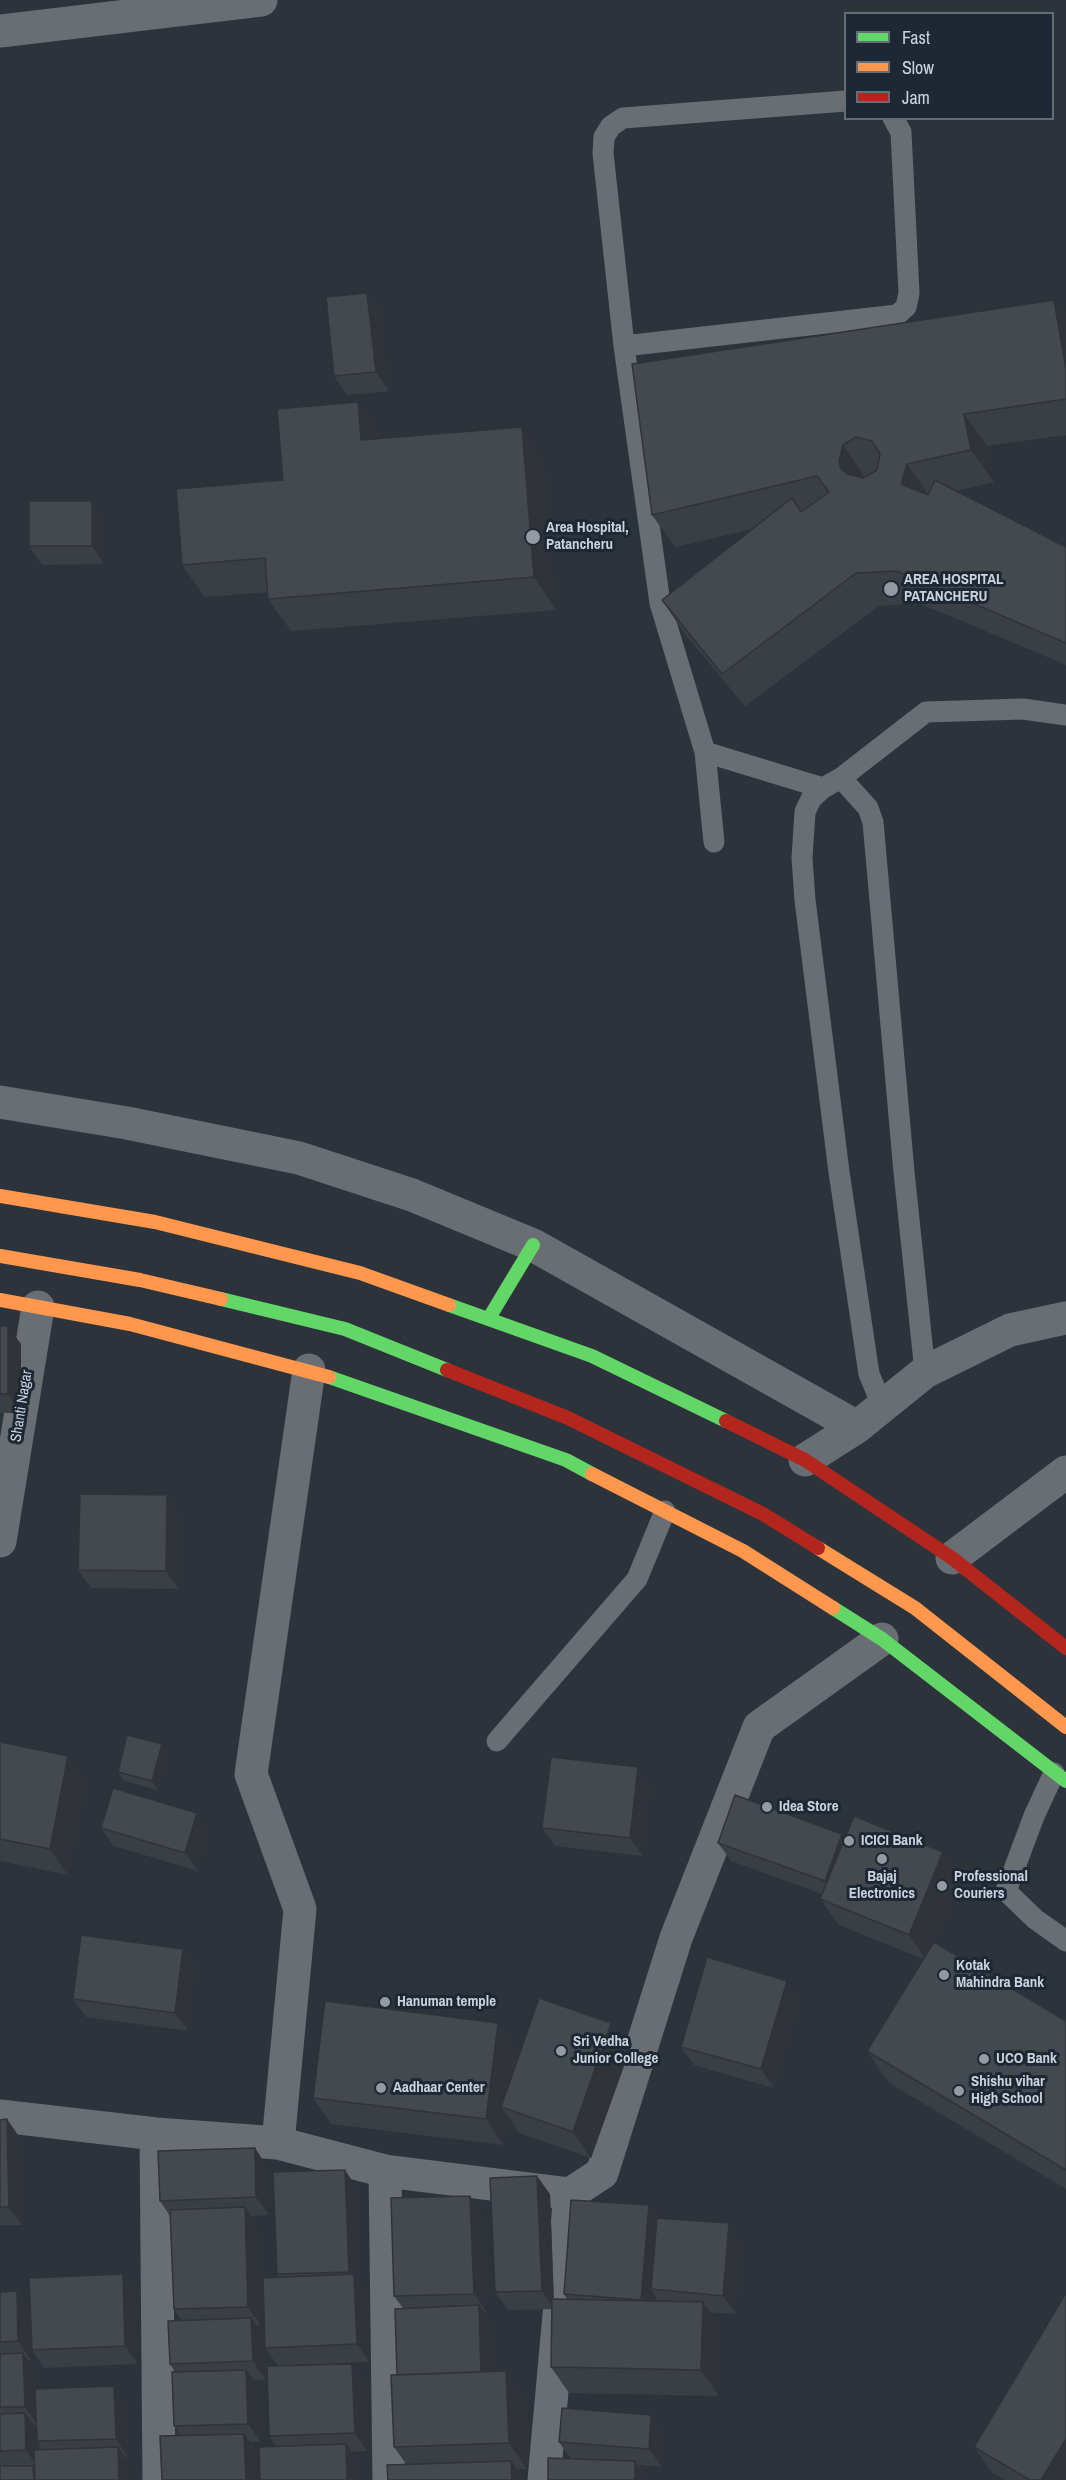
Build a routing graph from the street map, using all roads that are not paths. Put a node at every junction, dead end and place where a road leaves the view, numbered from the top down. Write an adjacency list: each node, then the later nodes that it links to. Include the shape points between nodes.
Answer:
1 (261, 0): 2 (street)
2 (0, 31)
3 (844, 102): 5 (lane, via 623,118 611,126 604,137 603,153)
4 (894, 120): 5 (lane, via 901,132 909,293 906,307 897,315)
5 (624, 346): 7 (lane, via 660,603)
6 (1066, 715): 8 (lane, via 1023,709 927,712)
7 (705, 752): 8 (lane); 9 (lane)
8 (832, 783): 19 (lane, via 868,808 873,822); 20 (lane, via 811,799 805,812 805,900 869,1374)
9 (714, 842)
10 (0, 1102): 12 (street, via 299,1158 412,1195)
11 (0, 1196): 16 (main road, via 155,1222 360,1273)
12 (533, 1245): 16 (main road); 22 (street)
13 (0, 1256): 30 (main road, via 140,1280 345,1329 568,1418 763,1514 915,1608)
14 (0, 1300): 15 (main road)
15 (38, 1307): 18 (main road, via 130,1324); 21 (street, Shanti Nagar)
16 (489, 1318): 23 (main road, via 592,1356)
17 (1066, 1318): 19 (street, via 1010,1330)
18 (309, 1370): 25 (main road, via 566,1460); 36 (street, via 251,1774 300,1909)
19 (925, 1372): 20 (street)
20 (882, 1405): 22 (street)
21 (10, 1424): 26 (street, Shanti Nagar)
22 (857, 1427): 23 (street)
23 (805, 1460): 27 (main road)
24 (1066, 1472): 27 (street)
25 (665, 1511): 28 (main road, via 743,1551); 31 (lane, via 637,1579)
26 (0, 1541)
27 (952, 1558): 29 (main road)
28 (882, 1640): 32 (main road); 38 (street, via 759,1727 676,1938 602,2173)
29 (1066, 1648)
30 (1066, 1727)
31 (497, 1741)
32 (1060, 1777): 33 (lane, via 1034,1816 1006,1891)
33 (1066, 1941)
34 (0, 2116): 35 (street)
35 (156, 2134): 36 (street); 39 (street)
36 (278, 2143): 37 (street)
37 (385, 2171): 38 (street); 40 (street)
38 (570, 2194): 41 (street)
39 (159, 2480)
40 (389, 2480)
41 (544, 2480)

